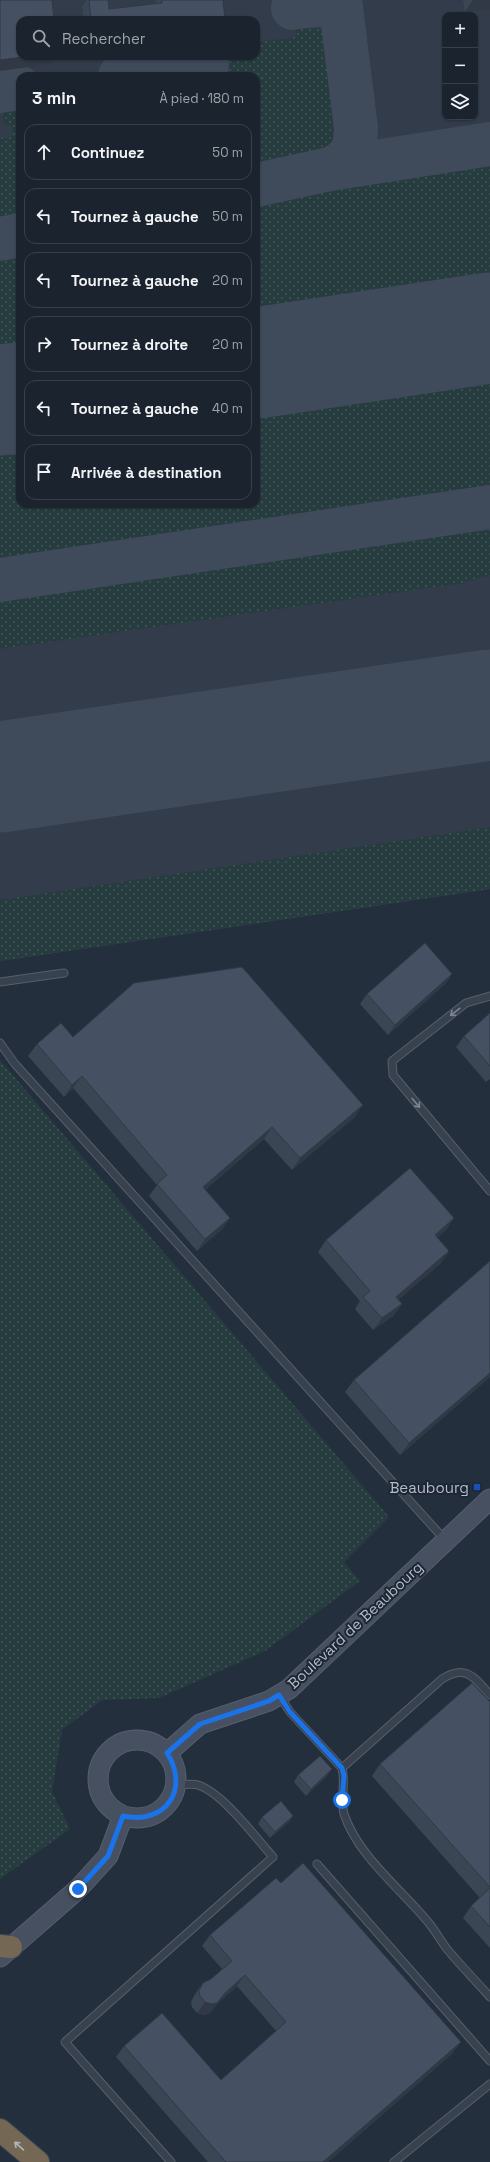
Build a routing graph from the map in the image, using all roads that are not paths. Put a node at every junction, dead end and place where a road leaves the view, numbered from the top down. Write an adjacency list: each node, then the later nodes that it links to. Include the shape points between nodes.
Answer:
1 (64, 973): 2 (lane)
2 (0, 982)
3 (490, 996): 5 (lane, one-way to 5, via 466,1003 392,1061 392,1076)
4 (0, 1043): 7 (lane, via 16,1064)
5 (490, 1191)
6 (490, 1499): 7 (main road, Boulevard de Beaubourg)
7 (445, 1540): 8 (main road, Boulevard de Beaubourg)
8 (279, 1695): 10 (main road, Boulevard de Beaubourg, via 269,1701 200,1724); 11 (lane, via 290,1712)
9 (490, 1695): 11 (lane, via 479,1682 467,1674 453,1672)
10 (167, 1753): 12 (main road, via 177,1774); 13 (main road, via 157,1744 145,1740 132,1740 119,1743 101,1762 98,1787 103,1800)
11 (342, 1768): 16 (lane, via 342,1800 352,1831 369,1855)
12 (176, 1785): 13 (main road, via 173,1796 157,1813 135,1818); 21 (lane, via 196,1785 209,1790 232,1810 273,1857 65,2042)
13 (123, 1816): 15 (main road, via 108,1856 78,1889)
14 (317, 1864): 17 (lane)
15 (4, 1950)
16 (490, 1997)
17 (490, 2061)
18 (490, 2084): 22 (lane)
19 (0, 2130): 20 (highway, one-way to 19)
20 (38, 2162)
21 (171, 2162)
22 (394, 2162)

